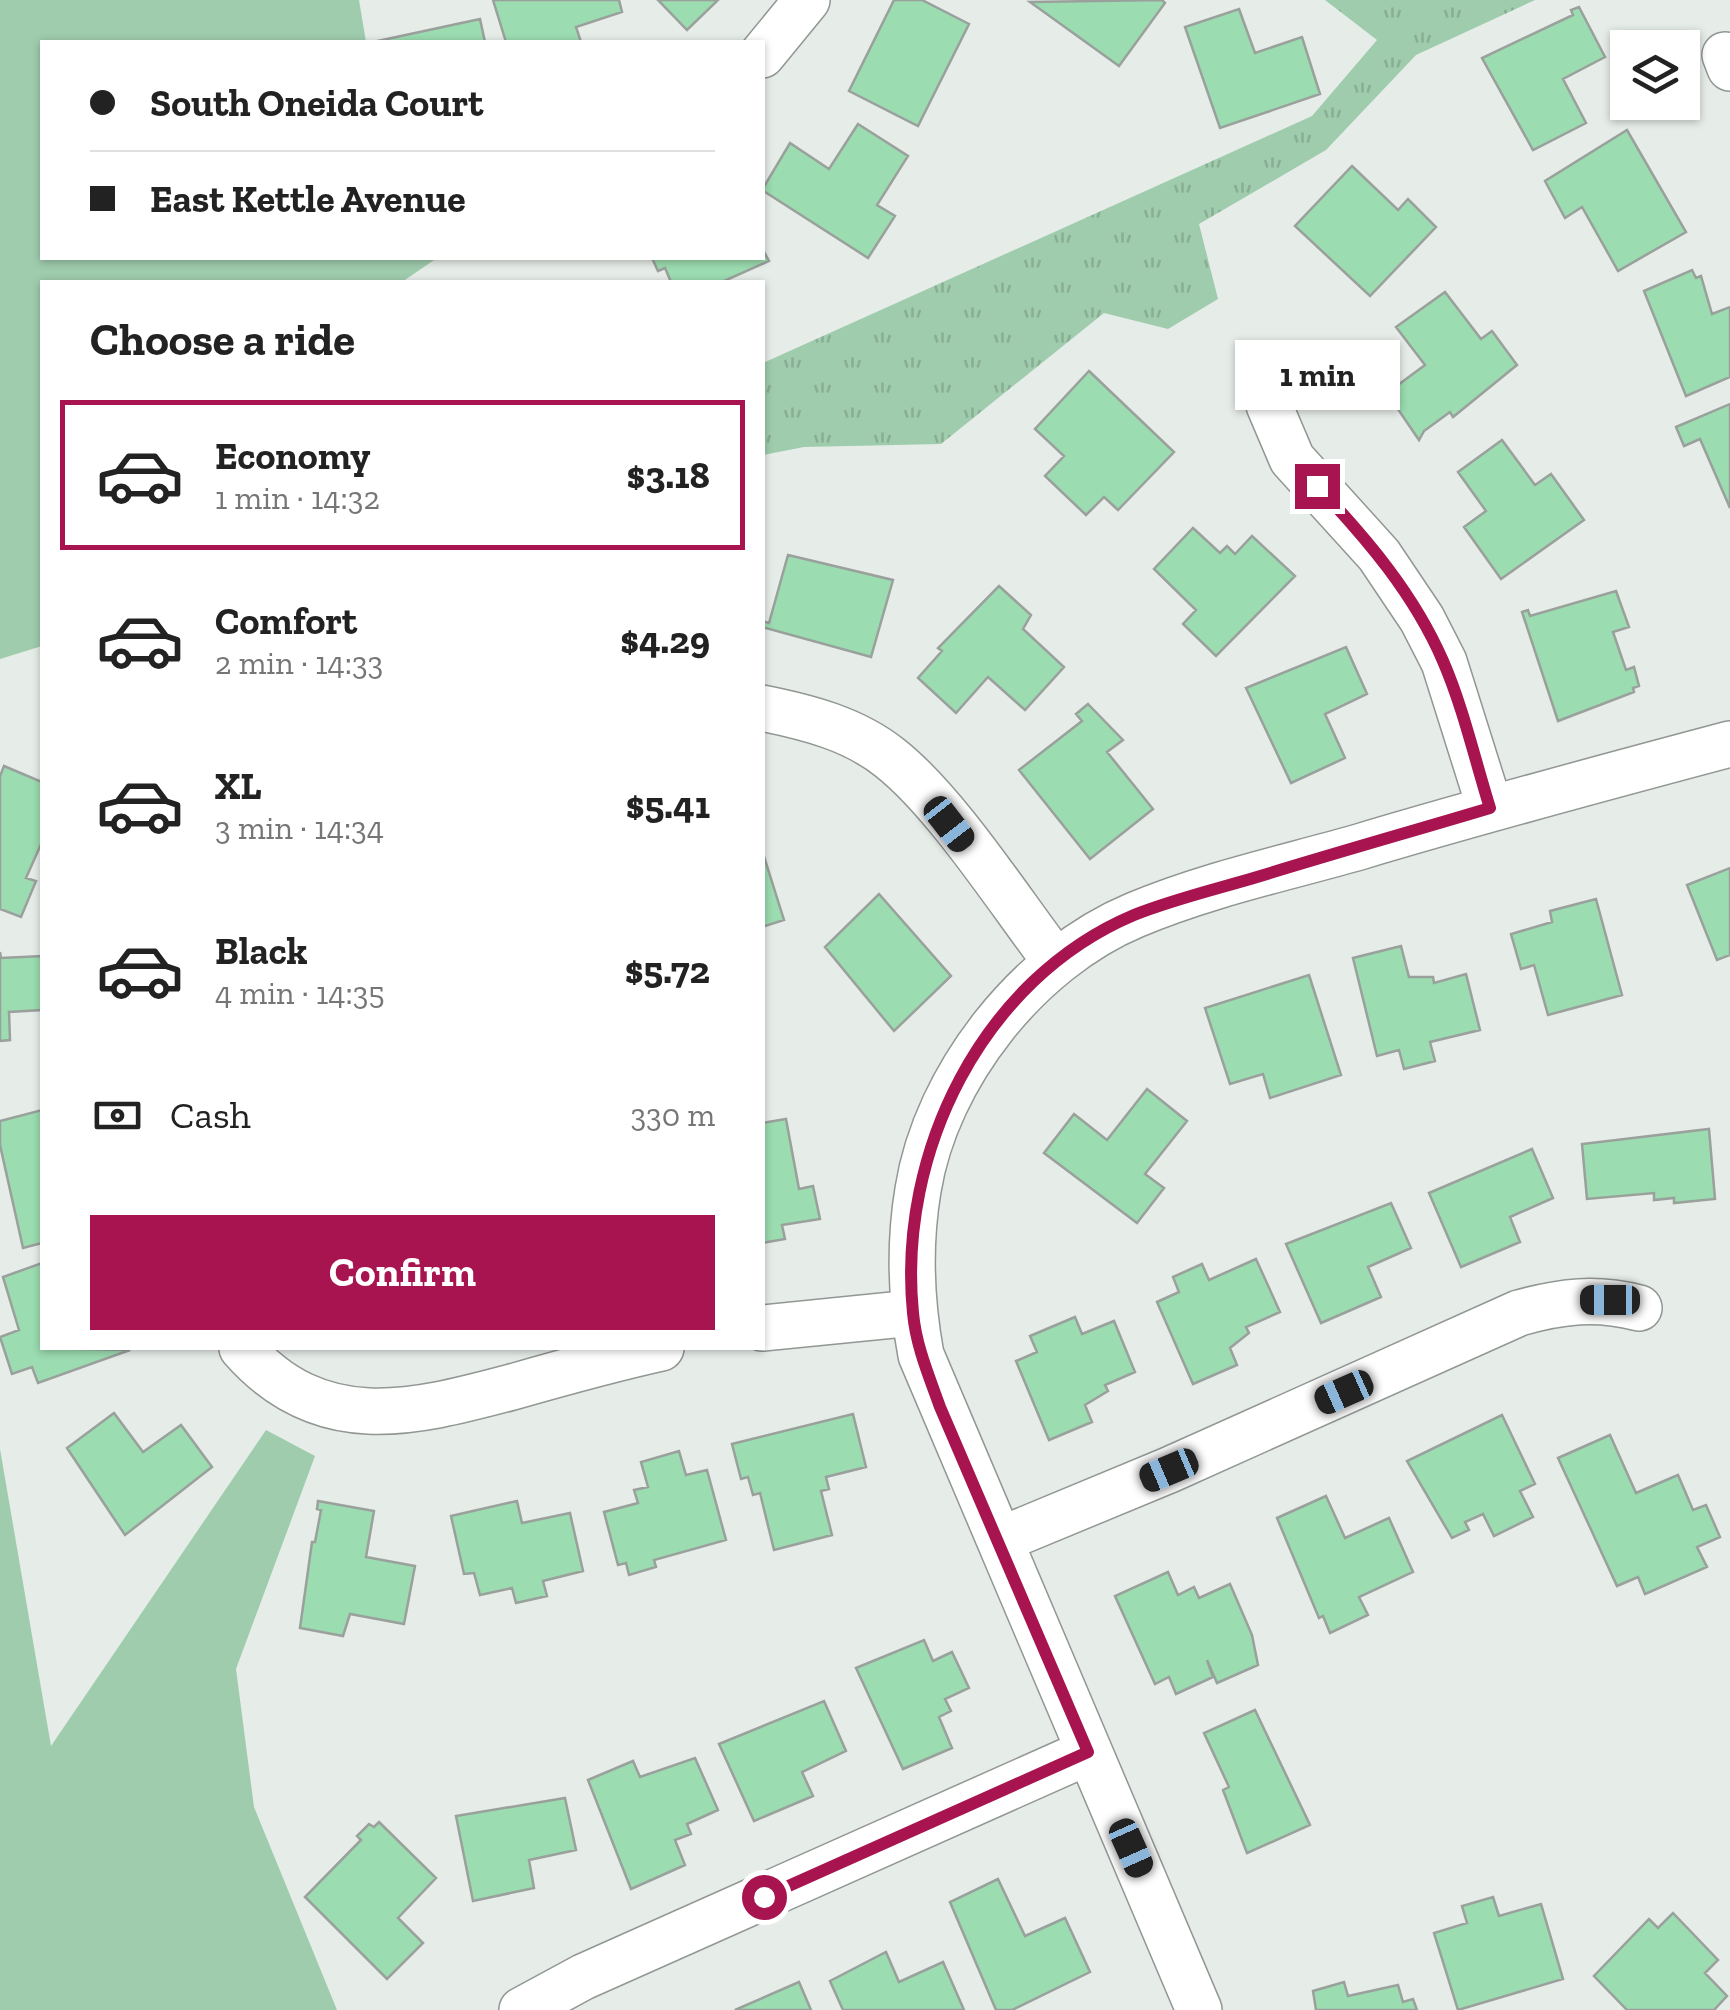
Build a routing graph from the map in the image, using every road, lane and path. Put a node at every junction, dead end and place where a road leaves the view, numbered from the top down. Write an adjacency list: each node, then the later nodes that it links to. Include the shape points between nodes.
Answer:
1 (807, 0): 2 (street)
2 (765, 51)
3 (1266, 372): 6 (street, via 1269,405 1292,460 1379,555 1444,662)
4 (765, 709): 7 (street, via 806,717 890,758)
5 (1730, 744): 6 (street)
6 (1490, 808): 7 (street, via 1134,915)
7 (1056, 962): 9 (street, via 990,1033 944,1109 918,1188)
8 (1639, 1308): 13 (street, via 1576,1300 1519,1313)
9 (913, 1313): 10 (street); 13 (street, via 940,1407)
10 (765, 1328)
11 (244, 1350): 12 (street, via 302,1395 368,1412 439,1406)
12 (653, 1350)
13 (1000, 1540): 14 (street)
14 (1088, 1752): 15 (street); 16 (street)
15 (522, 2010)
16 (1199, 2010)

